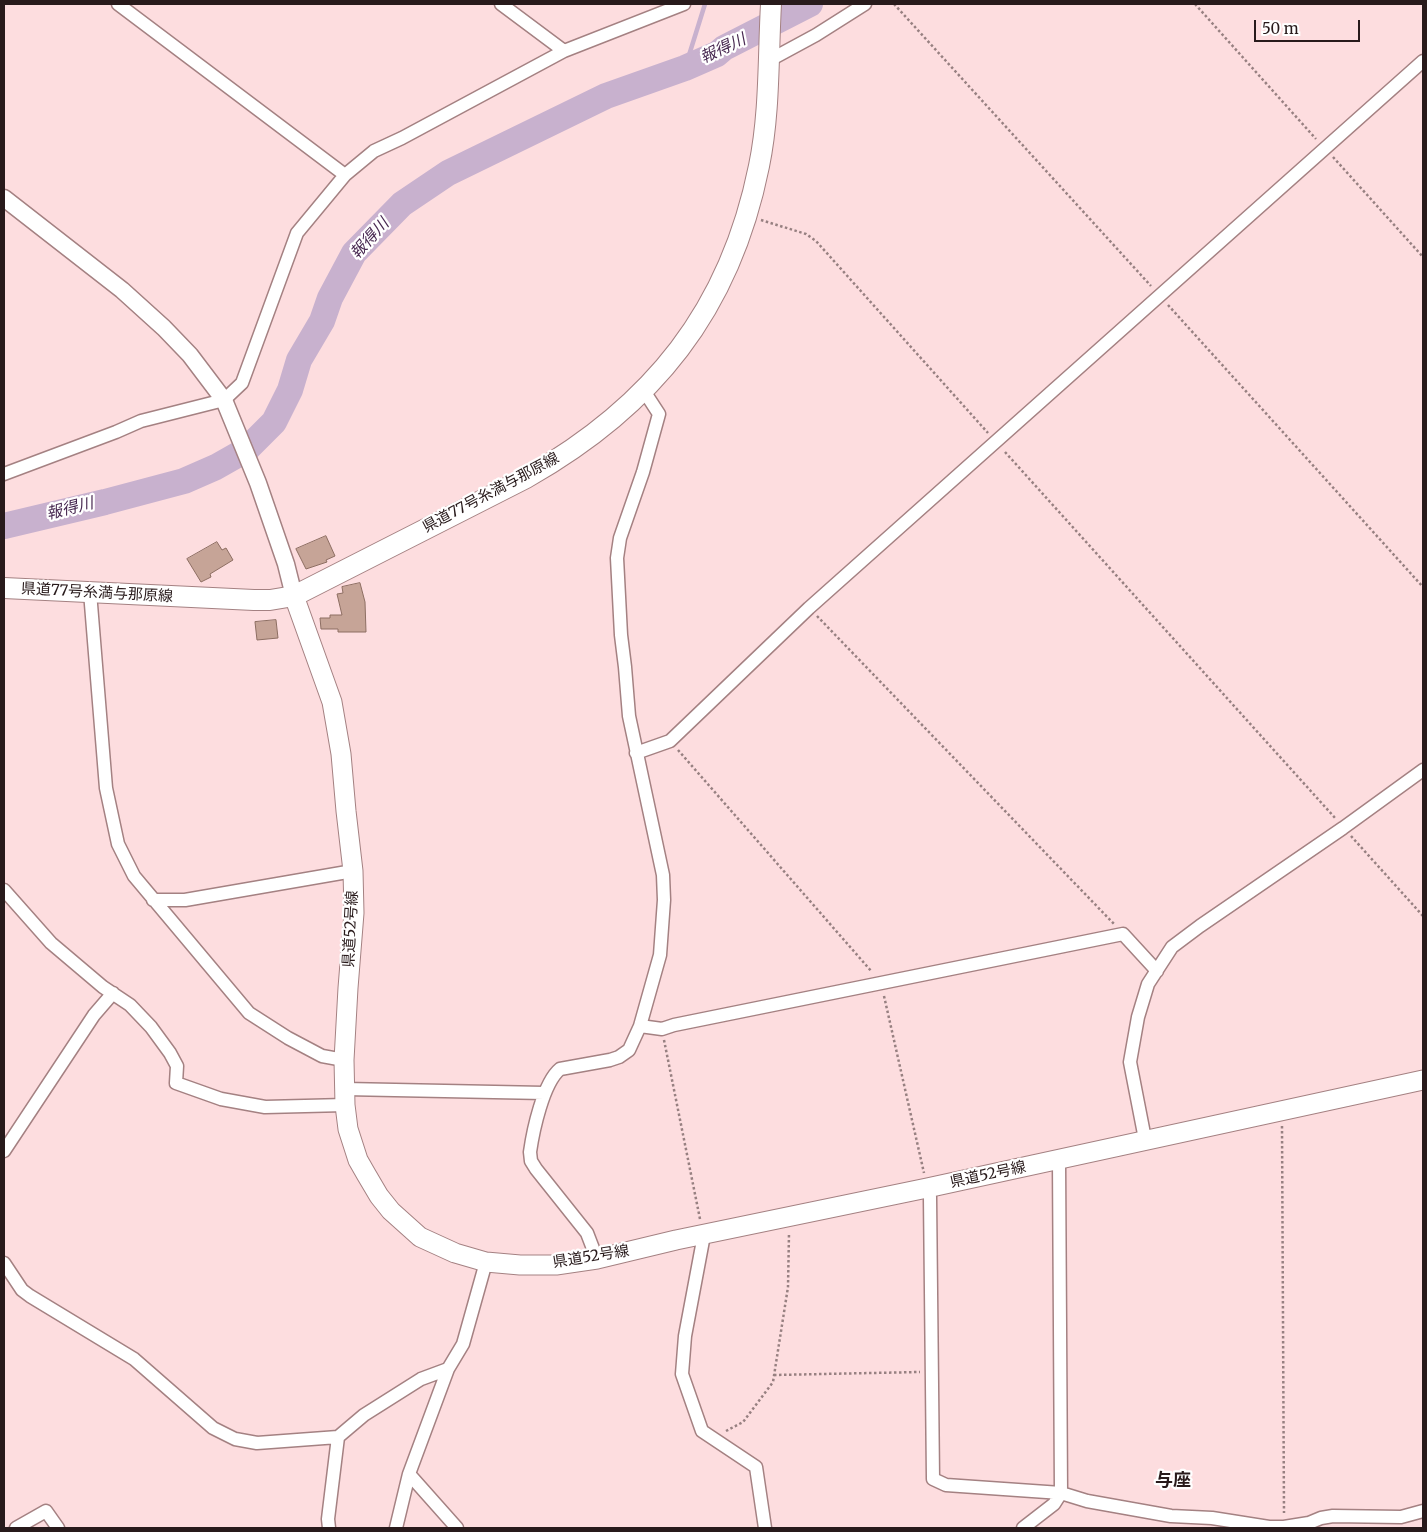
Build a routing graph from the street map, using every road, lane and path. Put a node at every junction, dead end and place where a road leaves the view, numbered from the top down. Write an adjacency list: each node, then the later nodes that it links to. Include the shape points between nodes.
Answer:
1 (118, 4): 12 (street)
2 (501, 4): 8 (street)
3 (684, 4): 8 (street)
4 (771, 4): 9 (main road, 県道77号糸満与那原線)
5 (865, 4): 9 (street, via 816,36)
6 (894, 4): 16 (path)
7 (1195, 4): 11 (path)
8 (564, 51): 12 (street, via 374,151)
9 (768, 52): 14 (main road, 県道77号糸満与那原線, via 764,135)
10 (1423, 61): 11 (street)
11 (1325, 148): 15 (path); 16 (street)
12 (345, 175): 18 (street, via 297,233 242,383)
13 (4, 198): 18 (street, via 122,290 164,328 190,354)
14 (748, 216): 17 (main road, 県道77号糸満与那原線, via 728,268 704,312 685,343); 19 (path, via 806,234 816,241)
15 (1423, 257)
16 (1160, 296): 19 (street); 21 (path)
17 (644, 391): 24 (main road, 県道77号糸満与那原線, via 612,420 552,463); 27 (street, via 659,414 617,549 621,636)
18 (226, 406): 20 (street, via 141,421); 24 (street, via 258,483)
19 (996, 443): 25 (street); 29 (path)
20 (4, 474)
21 (1423, 587)
22 (4, 588): 23 (main road, 県道77号糸満与那原線)
23 (90, 592): 24 (main road, 県道77号糸満与那原線, via 254,600); 32 (street, via 106,788 118,844 134,876)
24 (294, 596): 30 (main road, 県道52号線, via 332,702 342,754)
25 (809, 608): 26 (street); 34 (path)
26 (670, 741): 27 (street); 36 (path)
27 (636, 753): 38 (street, via 661,861 664,900 660,955)
28 (1423, 770): 29 (street)
29 (1343, 828): 33 (path); 35 (street, via 1172,947)
30 (353, 872): 32 (street, via 185,900); 40 (main road, 県道52号線, via 354,913)
31 (4, 890): 37 (street, via 51,943)
32 (153, 900): 40 (street, via 248,1013 322,1056)
33 (1423, 916)
34 (1123, 934): 35 (street); 36 (street)
35 (1157, 971): 45 (street, via 1148,984 1138,1017 1130,1062)
36 (881, 983): 39 (street); 48 (path)
37 (113, 993): 43 (street, via 140,1014 170,1052 177,1066 176,1083 221,1099 265,1108); 46 (street, via 94,1015)
38 (640, 1026): 39 (street); 42 (street, via 629,1050 619,1057 560,1069)
39 (662, 1029): 50 (path)
40 (344, 1060): 43 (main road, 県道52号線)
41 (1423, 1080): 44 (main road, 県道52号線)
42 (544, 1093): 43 (street); 51 (street, via 530,1161 587,1233)
43 (345, 1097): 52 (main road, 県道52号線, via 348,1129 358,1160 391,1211 420,1237 455,1253)
44 (1282, 1111): 45 (main road, 県道52号線); 62 (path)
45 (1145, 1139): 47 (main road, 県道52号線)
46 (4, 1151)
47 (1060, 1160): 48 (main road, 県道52号線); 60 (street)
48 (928, 1188): 49 (main road, 県道52号線); 55 (street)
49 (789, 1217): 50 (main road, 県道52号線); 56 (path, via 788,1287)
50 (704, 1235): 51 (main road, 県道52号線); 58 (street, via 684,1336 682,1374 702,1430)
51 (596, 1259): 52 (main road, 県道52号線, via 556,1265)
52 (486, 1262): 54 (street, via 463,1344)
53 (4, 1263): 57 (street, via 22,1290 134,1359 204,1421 226,1435 257,1443)
54 (448, 1369): 57 (street, via 421,1379 364,1415); 59 (street)
55 (932, 1372): 56 (path); 60 (street, via 933,1479 946,1485)
56 (774, 1375): 58 (path, via 773,1382 743,1422)
57 (338, 1437): 65 (street)
58 (712, 1438): 68 (street, via 756,1467)
59 (409, 1474): 66 (street); 67 (street)
60 (1061, 1494): 62 (street, via 1172,1516); 69 (street, via 1054,1504)
61 (1423, 1511): 62 (street, via 1401,1517 1333,1516)
62 (1284, 1527)
63 (16, 1528): 64 (street, via 46,1511)
64 (58, 1528)
65 (329, 1528)
66 (396, 1528)
67 (457, 1528)
68 (765, 1528)
69 (1023, 1528)

